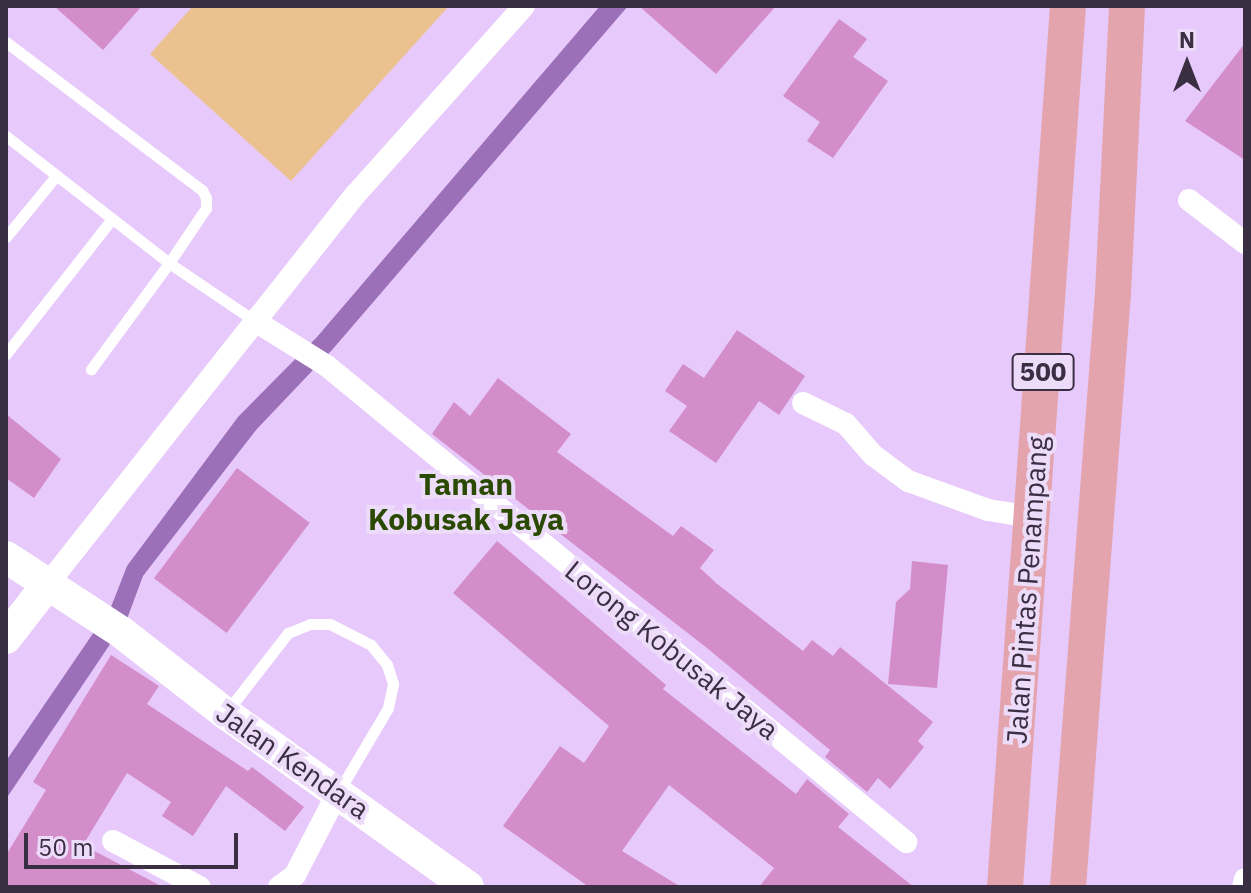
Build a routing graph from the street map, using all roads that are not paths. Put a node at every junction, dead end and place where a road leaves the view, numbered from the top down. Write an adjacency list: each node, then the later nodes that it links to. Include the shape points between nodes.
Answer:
1 (524, 6): 12 (street, via 356,194)
2 (1068, 6): 16 (main road, Jalan Pintas Penampang / 500)
3 (1127, 6): 29 (main road, 500, via 1113,293)
4 (6, 42): 11 (lane, via 202,190 206,208)
5 (6, 136): 6 (lane)
6 (56, 176): 8 (lane); 9 (lane)
7 (1189, 200): 10 (street)
8 (111, 220): 11 (lane); 13 (lane)
9 (6, 237)
10 (1245, 243)
11 (169, 263): 12 (lane); 14 (lane)
12 (255, 321): 18 (street); 23 (street, Lorong Kobusak Jaya, via 327,366)
13 (6, 354)
14 (91, 369)
15 (803, 403): 16 (street, via 846,424 873,455 908,481 988,510)
16 (1032, 517): 28 (main road, Jalan Pintas Penampang / 500)
17 (6, 557): 18 (street)
18 (47, 585): 19 (street); 20 (street, Jalan Kendara, via 121,632)
19 (6, 638)
20 (225, 713): 21 (street, Jalan Kendara); 21 (lane, via 288,633 310,624 330,624 371,645 387,665 393,684 388,708)
21 (338, 792): 26 (street, via 295,875); 27 (street, Jalan Kendara)
22 (113, 841): 25 (street)
23 (906, 842)
24 (1245, 879): 30 (street)
25 (200, 887)
26 (279, 887)
27 (468, 887)
28 (1005, 887)
29 (1068, 887)
30 (1243, 887)

